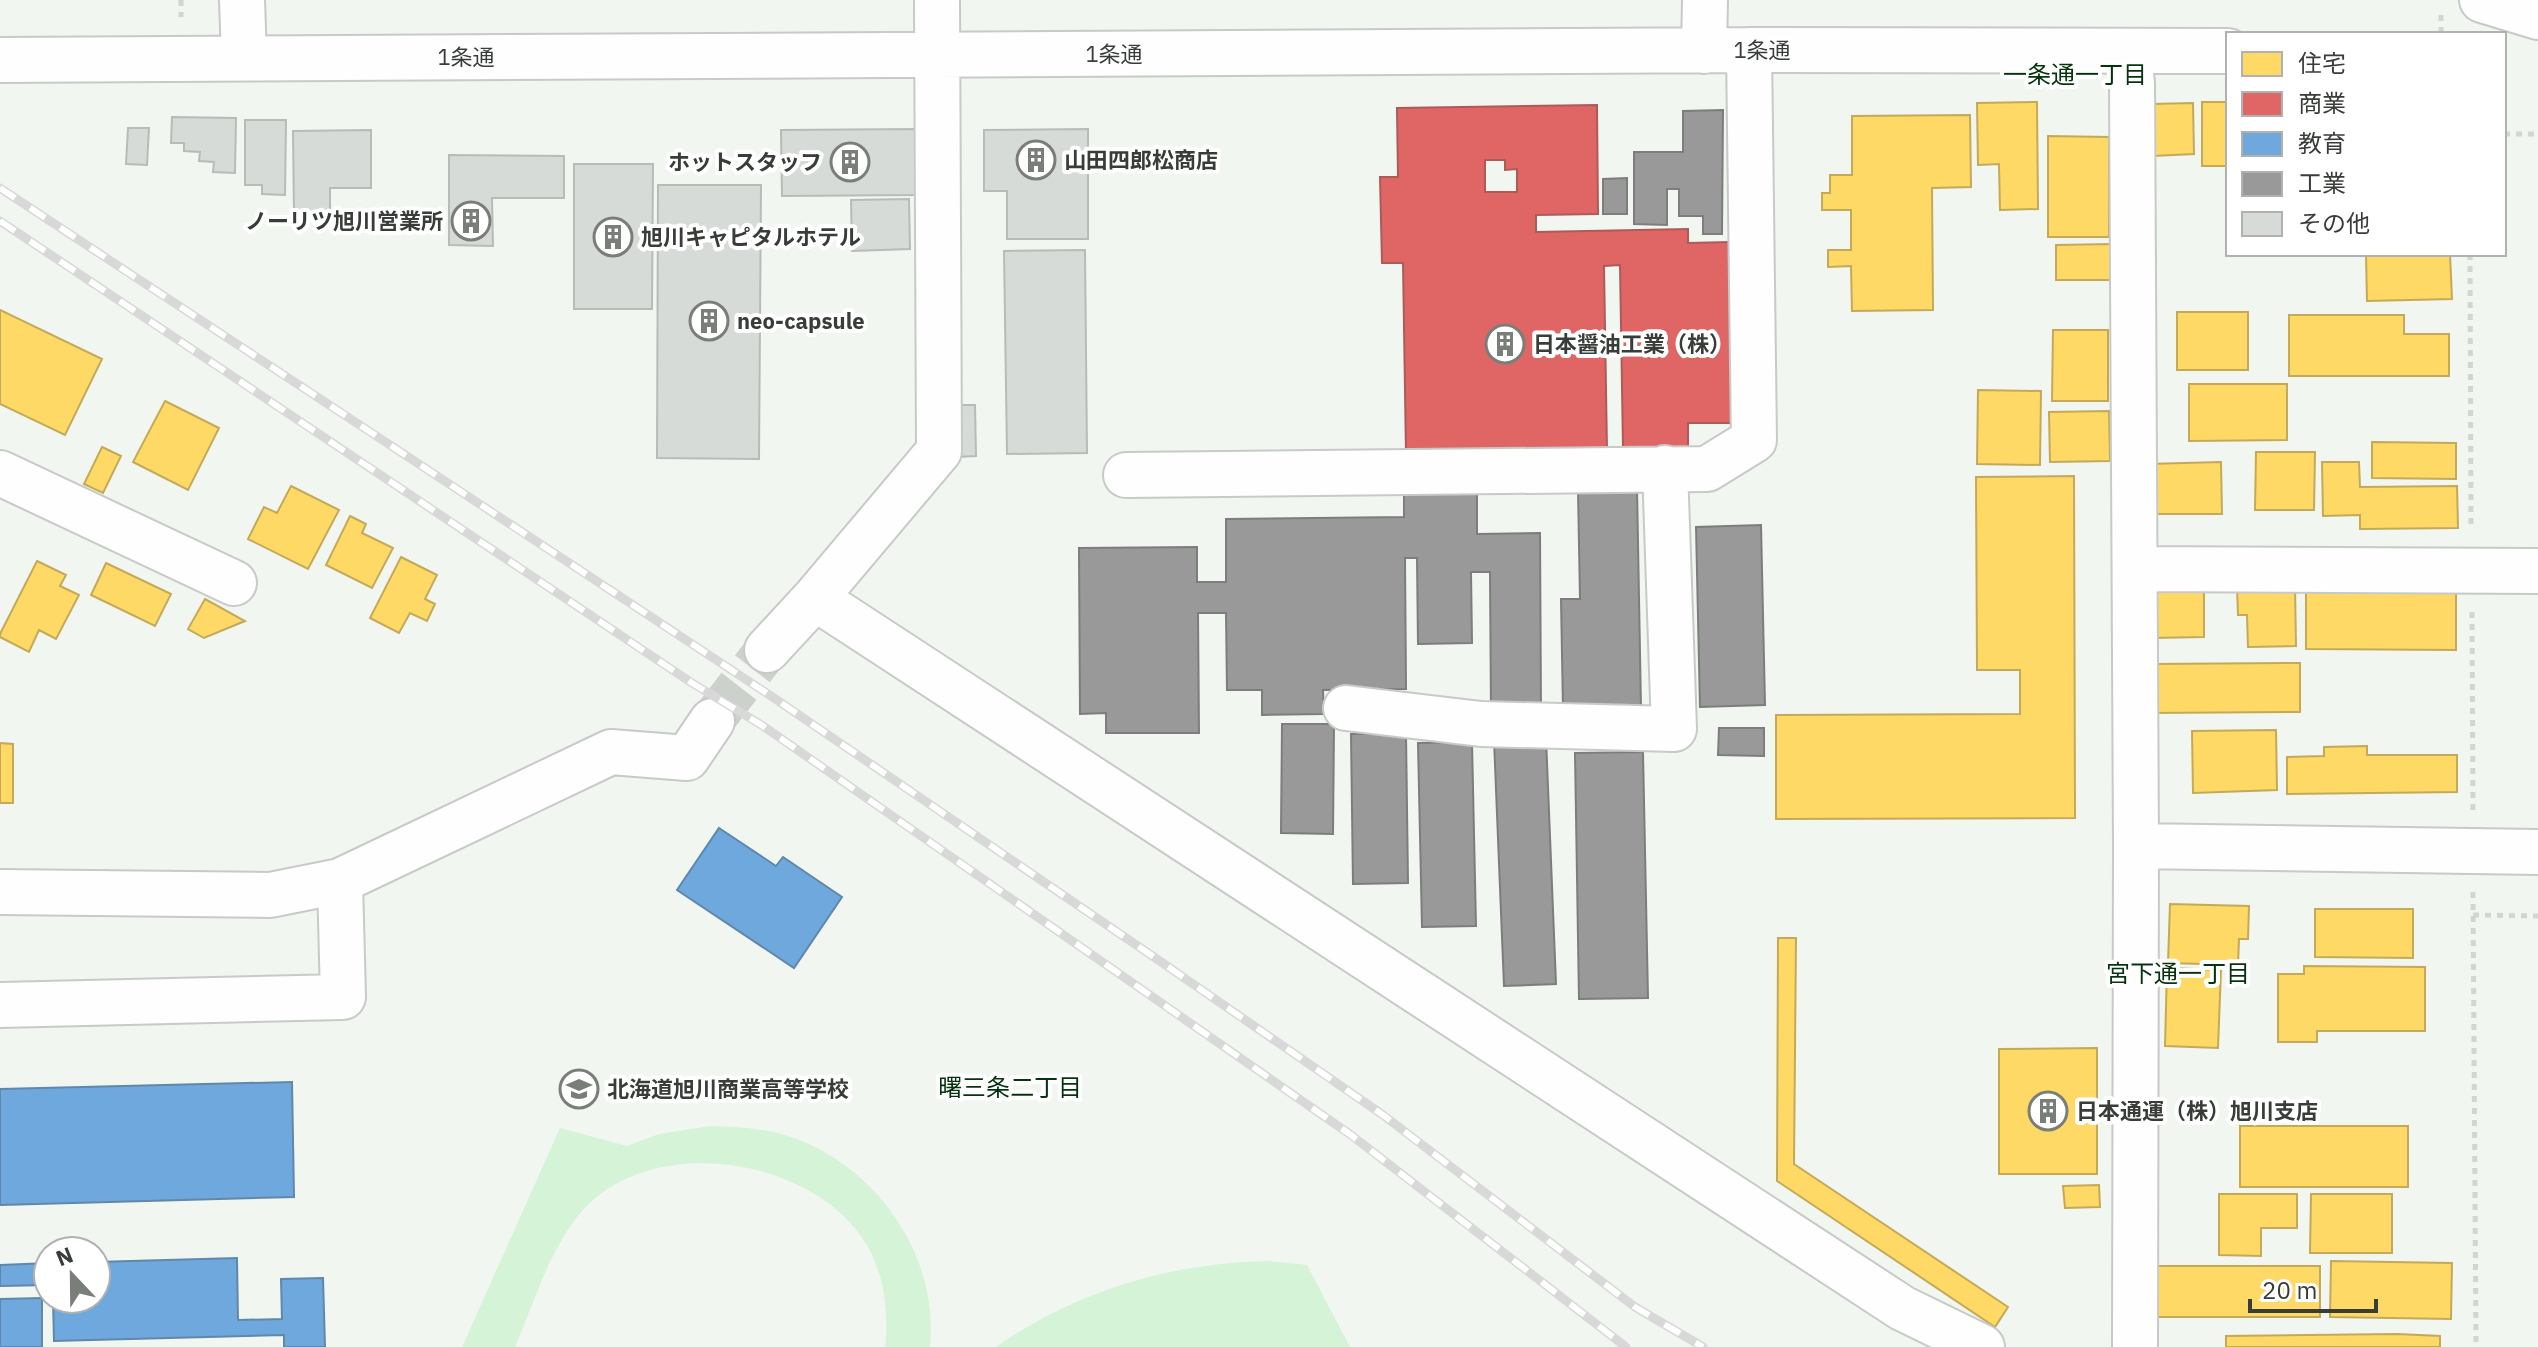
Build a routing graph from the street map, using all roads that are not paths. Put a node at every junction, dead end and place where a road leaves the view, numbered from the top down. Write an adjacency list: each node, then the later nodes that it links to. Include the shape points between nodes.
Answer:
1 (242, 0): 13 (street)
2 (937, 0): 12 (street)
3 (1705, 0): 9 (street)
4 (2482, 0): 5 (street)
5 (2538, 17)
6 (2538, 23): 7 (street)
7 (2505, 32)
8 (1749, 50): 9 (street, 1条通); 11 (street, 1条通); 15 (street, via 1754,440 1707,469)
9 (1704, 51): 12 (street, 1条通)
10 (2226, 51): 11 (street, 1条通)
11 (2129, 52): 18 (street)
12 (937, 55): 13 (street, 1条通); 21 (street, via 939,451)
13 (244, 58): 14 (street, 1条通)
14 (0, 60)
15 (1665, 468): 17 (street); 23 (street, via 1674,729 1481,724)
16 (0, 473): 20 (street)
17 (1126, 475)
18 (2135, 569): 19 (street); 25 (street)
19 (2538, 571)
20 (234, 583)
21 (815, 598): 22 (street); 30 (street, via 1889,1300)
22 (767, 650)
23 (1346, 708)
24 (712, 721): 27 (street, via 687,758 611,752)
25 (2136, 846): 26 (street); 31 (street)
26 (2538, 852)
27 (340, 881): 28 (street, via 270,895); 29 (street, via 343,997)
28 (0, 892)
29 (0, 1005)
30 (1982, 1347)
31 (2135, 1347)

